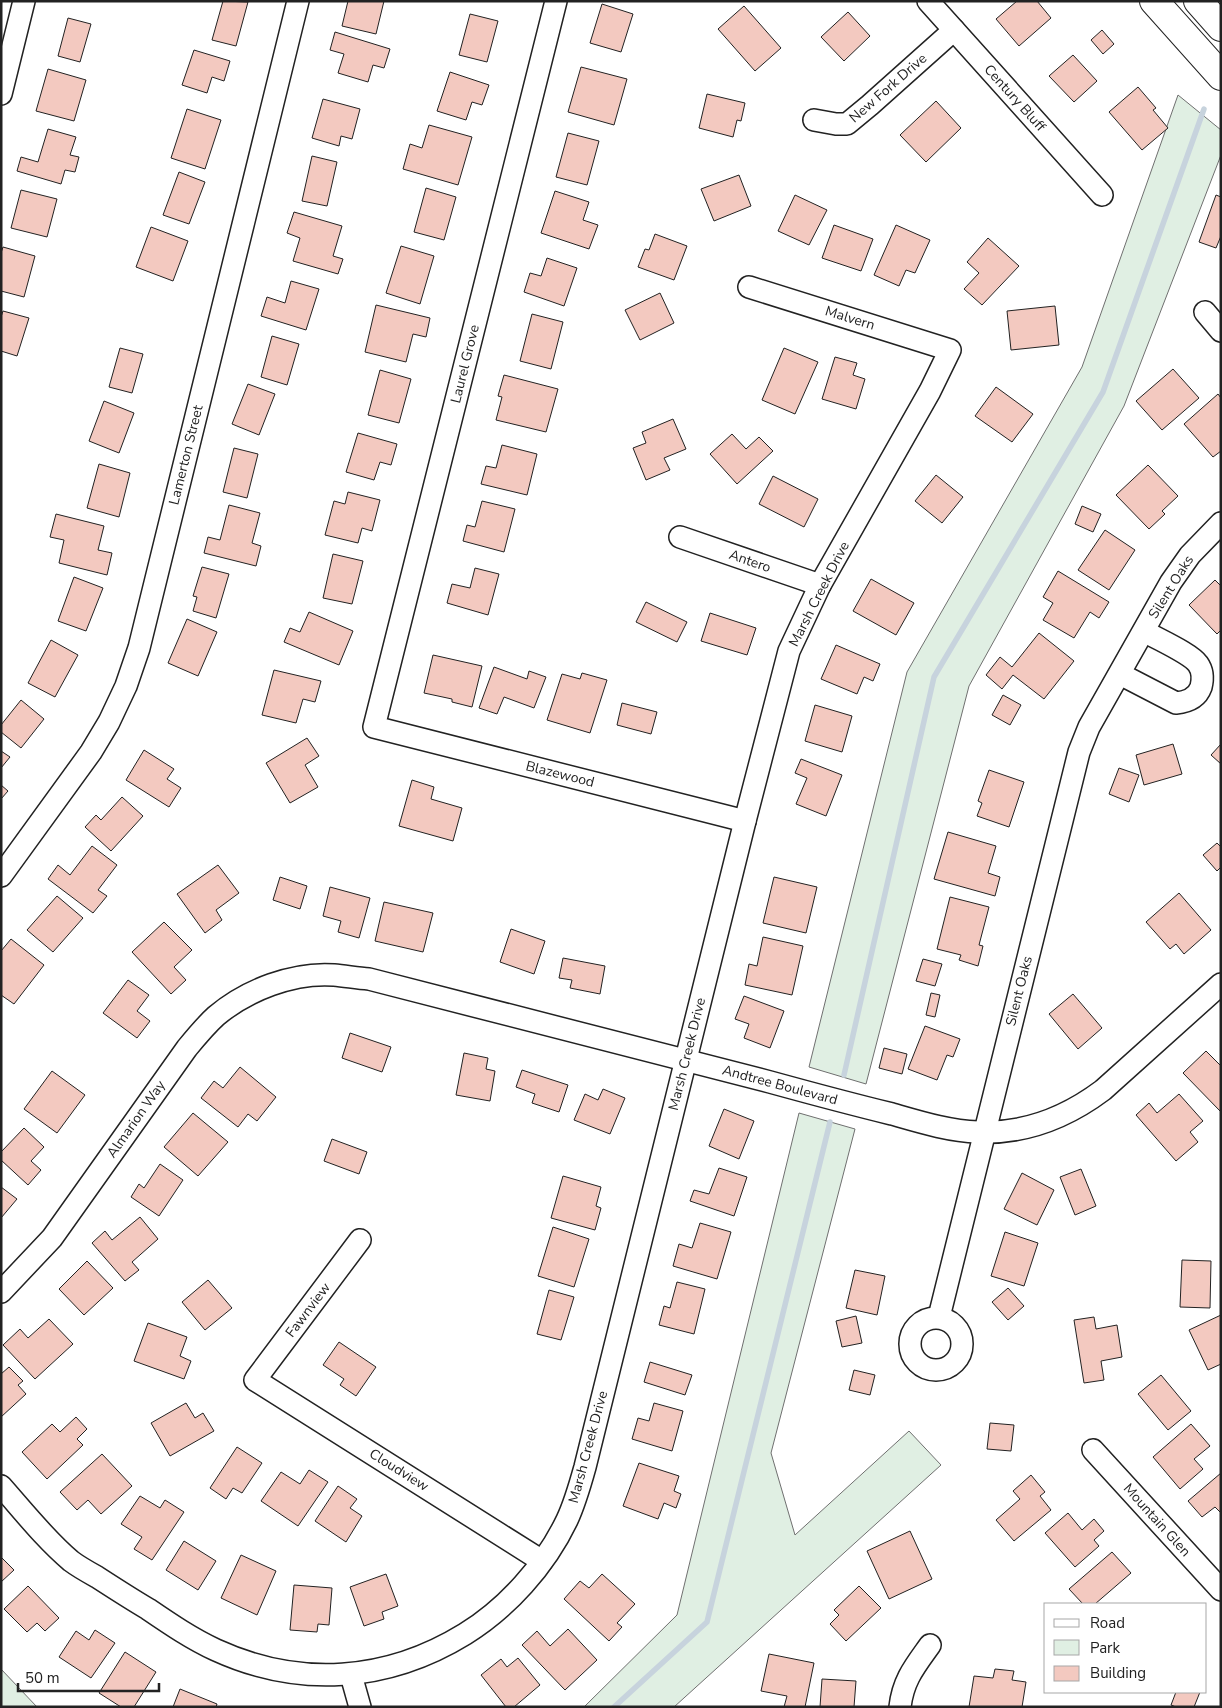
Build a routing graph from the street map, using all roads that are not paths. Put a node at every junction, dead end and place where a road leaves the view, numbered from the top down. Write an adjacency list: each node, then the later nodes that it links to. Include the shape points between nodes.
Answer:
1 (24, 1): 10 (street)
2 (298, 1): 24 (street, Lamerton Street, via 130,676 91,752)
3 (556, 1): 22 (street, Laurel Grove)
4 (928, 1): 8 (street, Century Bluff)
5 (1154, 1): 9 (main road)
6 (1198, 1): 7 (main road)
7 (1221, 27)
8 (954, 30): 11 (street, New Fork Drive, via 847,124); 12 (street, Century Bluff)
9 (1221, 76)
10 (1, 94)
11 (814, 120)
12 (1102, 195)
13 (749, 287): 16 (street, Malvern)
14 (1204, 312): 15 (street)
15 (1221, 331)
16 (950, 350): 19 (street, Marsh Creek Drive)
17 (1221, 524): 20 (street, Silent Oaks, via 1190,555)
18 (680, 537): 19 (street, Antero)
19 (820, 585): 23 (street, Marsh Creek Drive, via 789,651)
20 (1144, 631): 21 (street, Silent Oaks); 21 (street, Silent Oaks, via 1198,664 1203,682 1200,690 1185,702 1176,702)
21 (1120, 674): 28 (street, Silent Oaks, via 1089,727 1074,769)
22 (374, 727): 23 (street, Blazewood)
23 (745, 821): 27 (street, Marsh Creek Drive)
24 (1, 876)
25 (296, 978): 27 (street, Andtree Boulevard, via 332,975 368,980); 30 (street, Almarion Way, via 245,996 202,1029 52,1238)
26 (1221, 984): 28 (street, Andtree Boulevard, via 1088,1101 1040,1124)
27 (686, 1060): 28 (street, Andtree Boulevard, via 934,1125); 35 (street, Marsh Creek Drive, via 578,1494 554,1545)
28 (984, 1132): 31 (street, Silent Oaks)
29 (360, 1240): 32 (street, Fawnview)
30 (1, 1292)
31 (939, 1317)
32 (255, 1380): 35 (street, Cloudview)
33 (1093, 1450): 36 (street, Mountain Glen)
34 (1, 1486): 38 (street, Marsh Creek Drive, via 72,1561 190,1637 215,1650 268,1668 323,1676)
35 (542, 1561): 38 (street, Marsh Creek Drive, via 495,1612 449,1644 397,1666)
36 (1221, 1590)
37 (930, 1645): 40 (street, via 907,1677)
38 (351, 1675): 39 (street)
39 (360, 1707)
40 (900, 1707)

